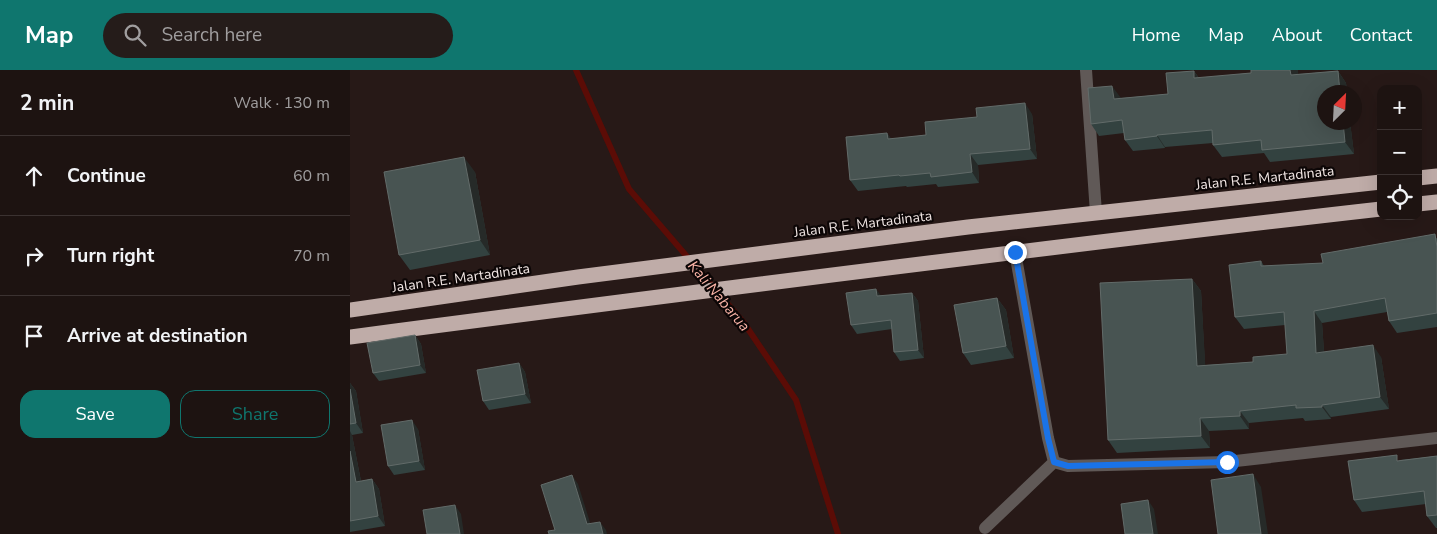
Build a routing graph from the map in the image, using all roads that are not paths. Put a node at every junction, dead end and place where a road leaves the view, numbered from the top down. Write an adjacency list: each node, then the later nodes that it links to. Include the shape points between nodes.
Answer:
1 (1086, 70): 9 (street)
2 (1437, 176): 3 (highway)
3 (1422, 178)
4 (1377, 182): 5 (highway, Jalan R.E. Martadinata)
5 (1327, 188): 9 (highway, Jalan R.E. Martadinata); 10 (highway)
6 (1437, 202): 7 (highway)
7 (1422, 204)
8 (1377, 209): 10 (highway)
9 (1096, 213): 12 (highway, Jalan R.E. Martadinata, via 744,255)
10 (1331, 214): 11 (highway)
11 (1015, 252): 13 (highway); 15 (street)
12 (350, 310)
13 (350, 337)
14 (1437, 438): 15 (street, via 1227,462 1068,466)
15 (1054, 462): 16 (street)
16 (985, 528)

